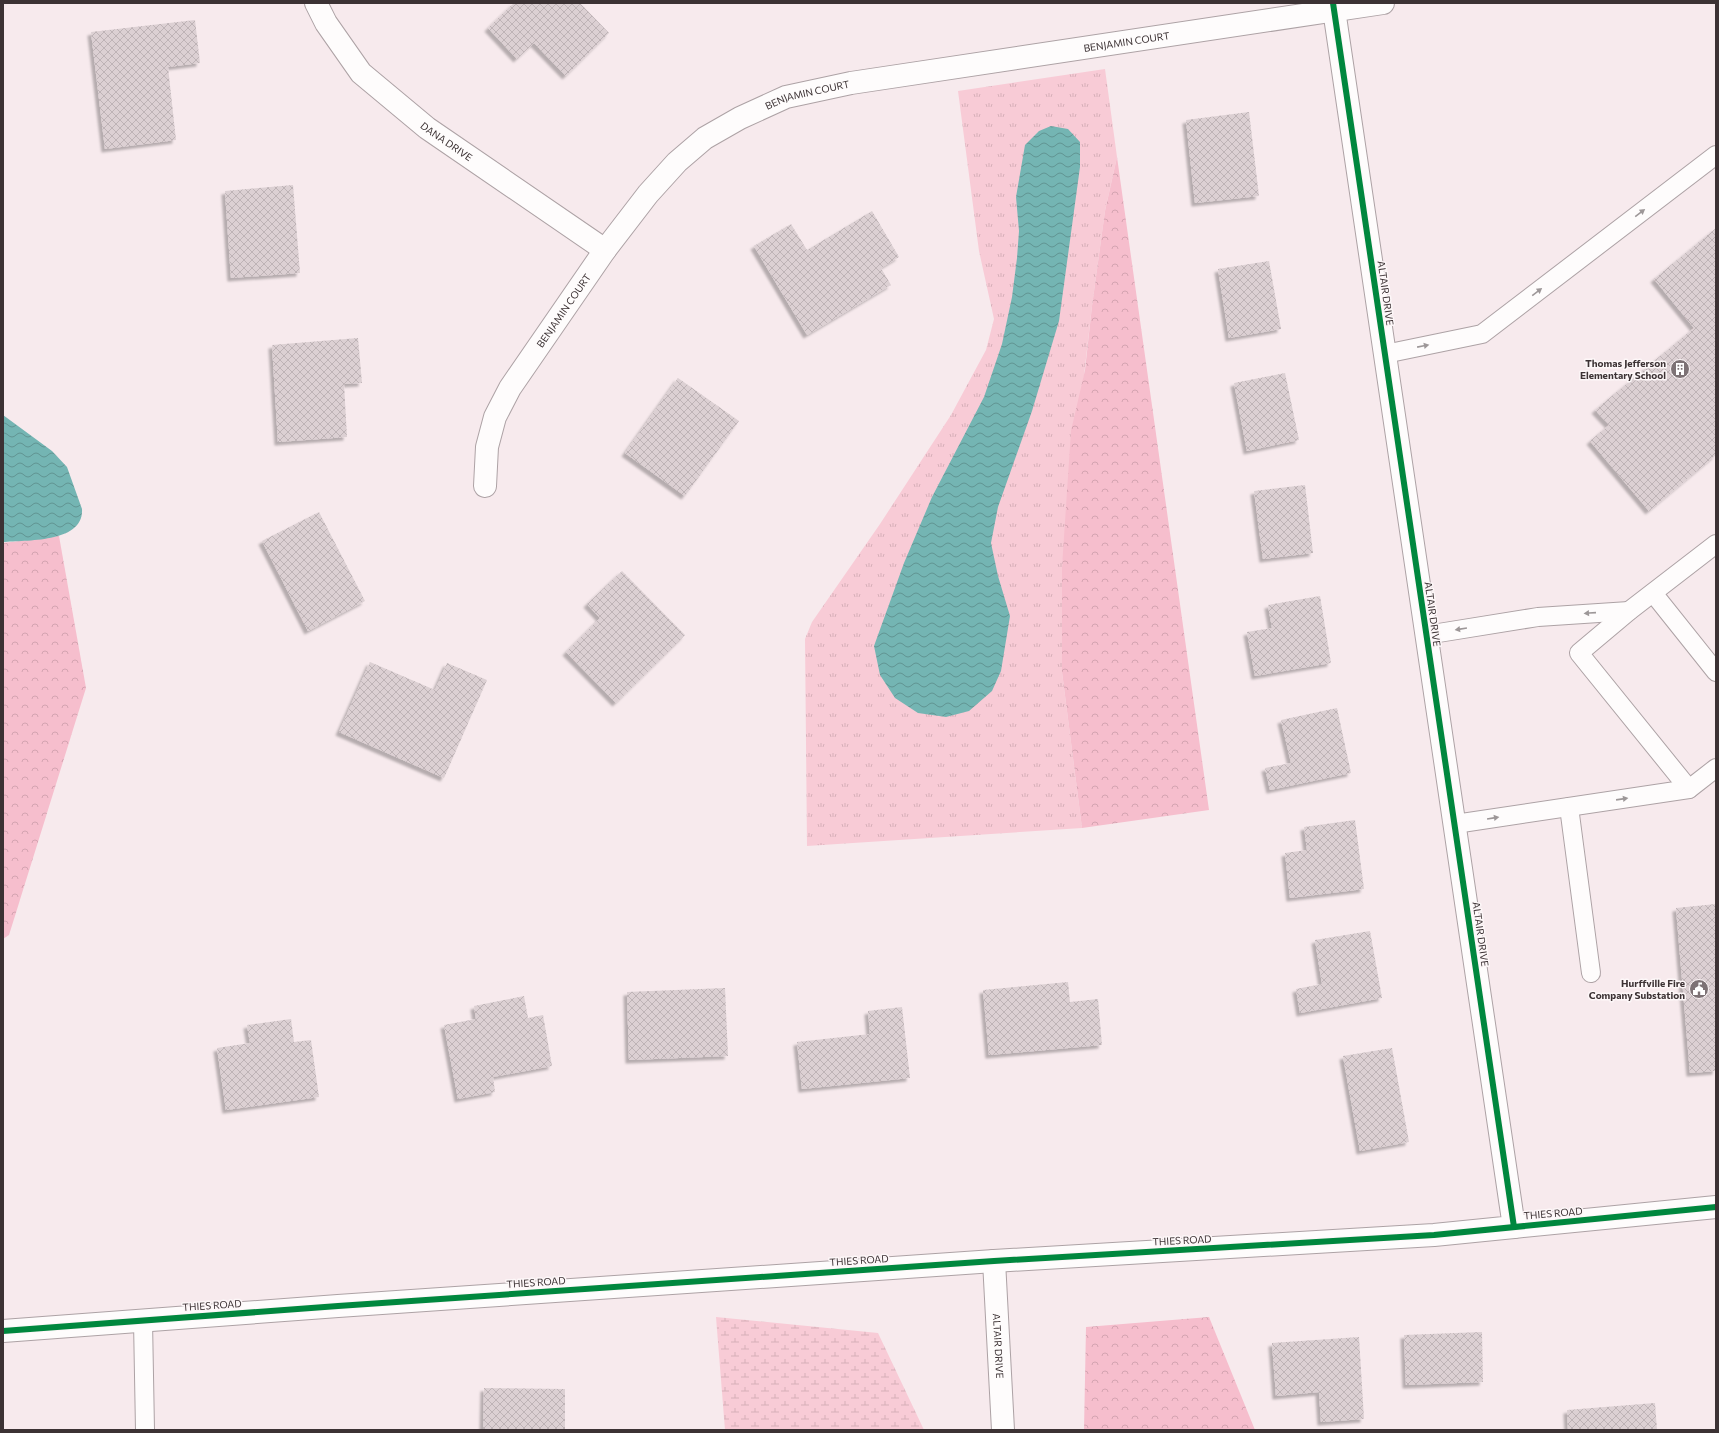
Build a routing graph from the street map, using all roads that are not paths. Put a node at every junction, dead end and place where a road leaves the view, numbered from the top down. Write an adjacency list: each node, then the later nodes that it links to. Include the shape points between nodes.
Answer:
1 (316, 3): 5 (street, DANA DRIVE, via 326,23 361,73 427,128)
2 (1383, 3): 3 (street, BENJAMIN COURT)
3 (1333, 7): 5 (street, BENJAMIN COURT, via 851,83 786,97 704,138 677,162 648,194); 6 (street, ALTAIR DRIVE)
4 (1716, 155): 6 (lane, one-way to 4, via 1482,334)
5 (605, 250): 7 (street, BENJAMIN COURT, via 510,388 495,417 487,447)
6 (1385, 354): 11 (street, ALTAIR DRIVE)
7 (485, 486)
8 (1716, 544): 9 (lane)
9 (1653, 592): 10 (lane); 12 (lane)
10 (1629, 611): 11 (lane, one-way to 11, via 1538,617); 14 (lane, via 1580,653)
11 (1426, 635): 16 (street, ALTAIR DRIVE)
12 (1716, 672)
13 (1716, 768): 14 (lane)
14 (1690, 789): 15 (lane, one-way to 14)
15 (1569, 807): 16 (lane, one-way to 15); 17 (lane)
16 (1455, 824): 19 (street, ALTAIR DRIVE)
17 (1591, 973)
18 (1716, 1207): 19 (street, THIES ROAD)
19 (1514, 1227): 20 (street, THIES ROAD, via 1434,1235)
20 (994, 1261): 21 (street, THIES ROAD); 24 (street, ALTAIR DRIVE)
21 (142, 1321): 22 (street, THIES ROAD); 23 (lane)
22 (3, 1331)
23 (145, 1430)
24 (1003, 1430)

